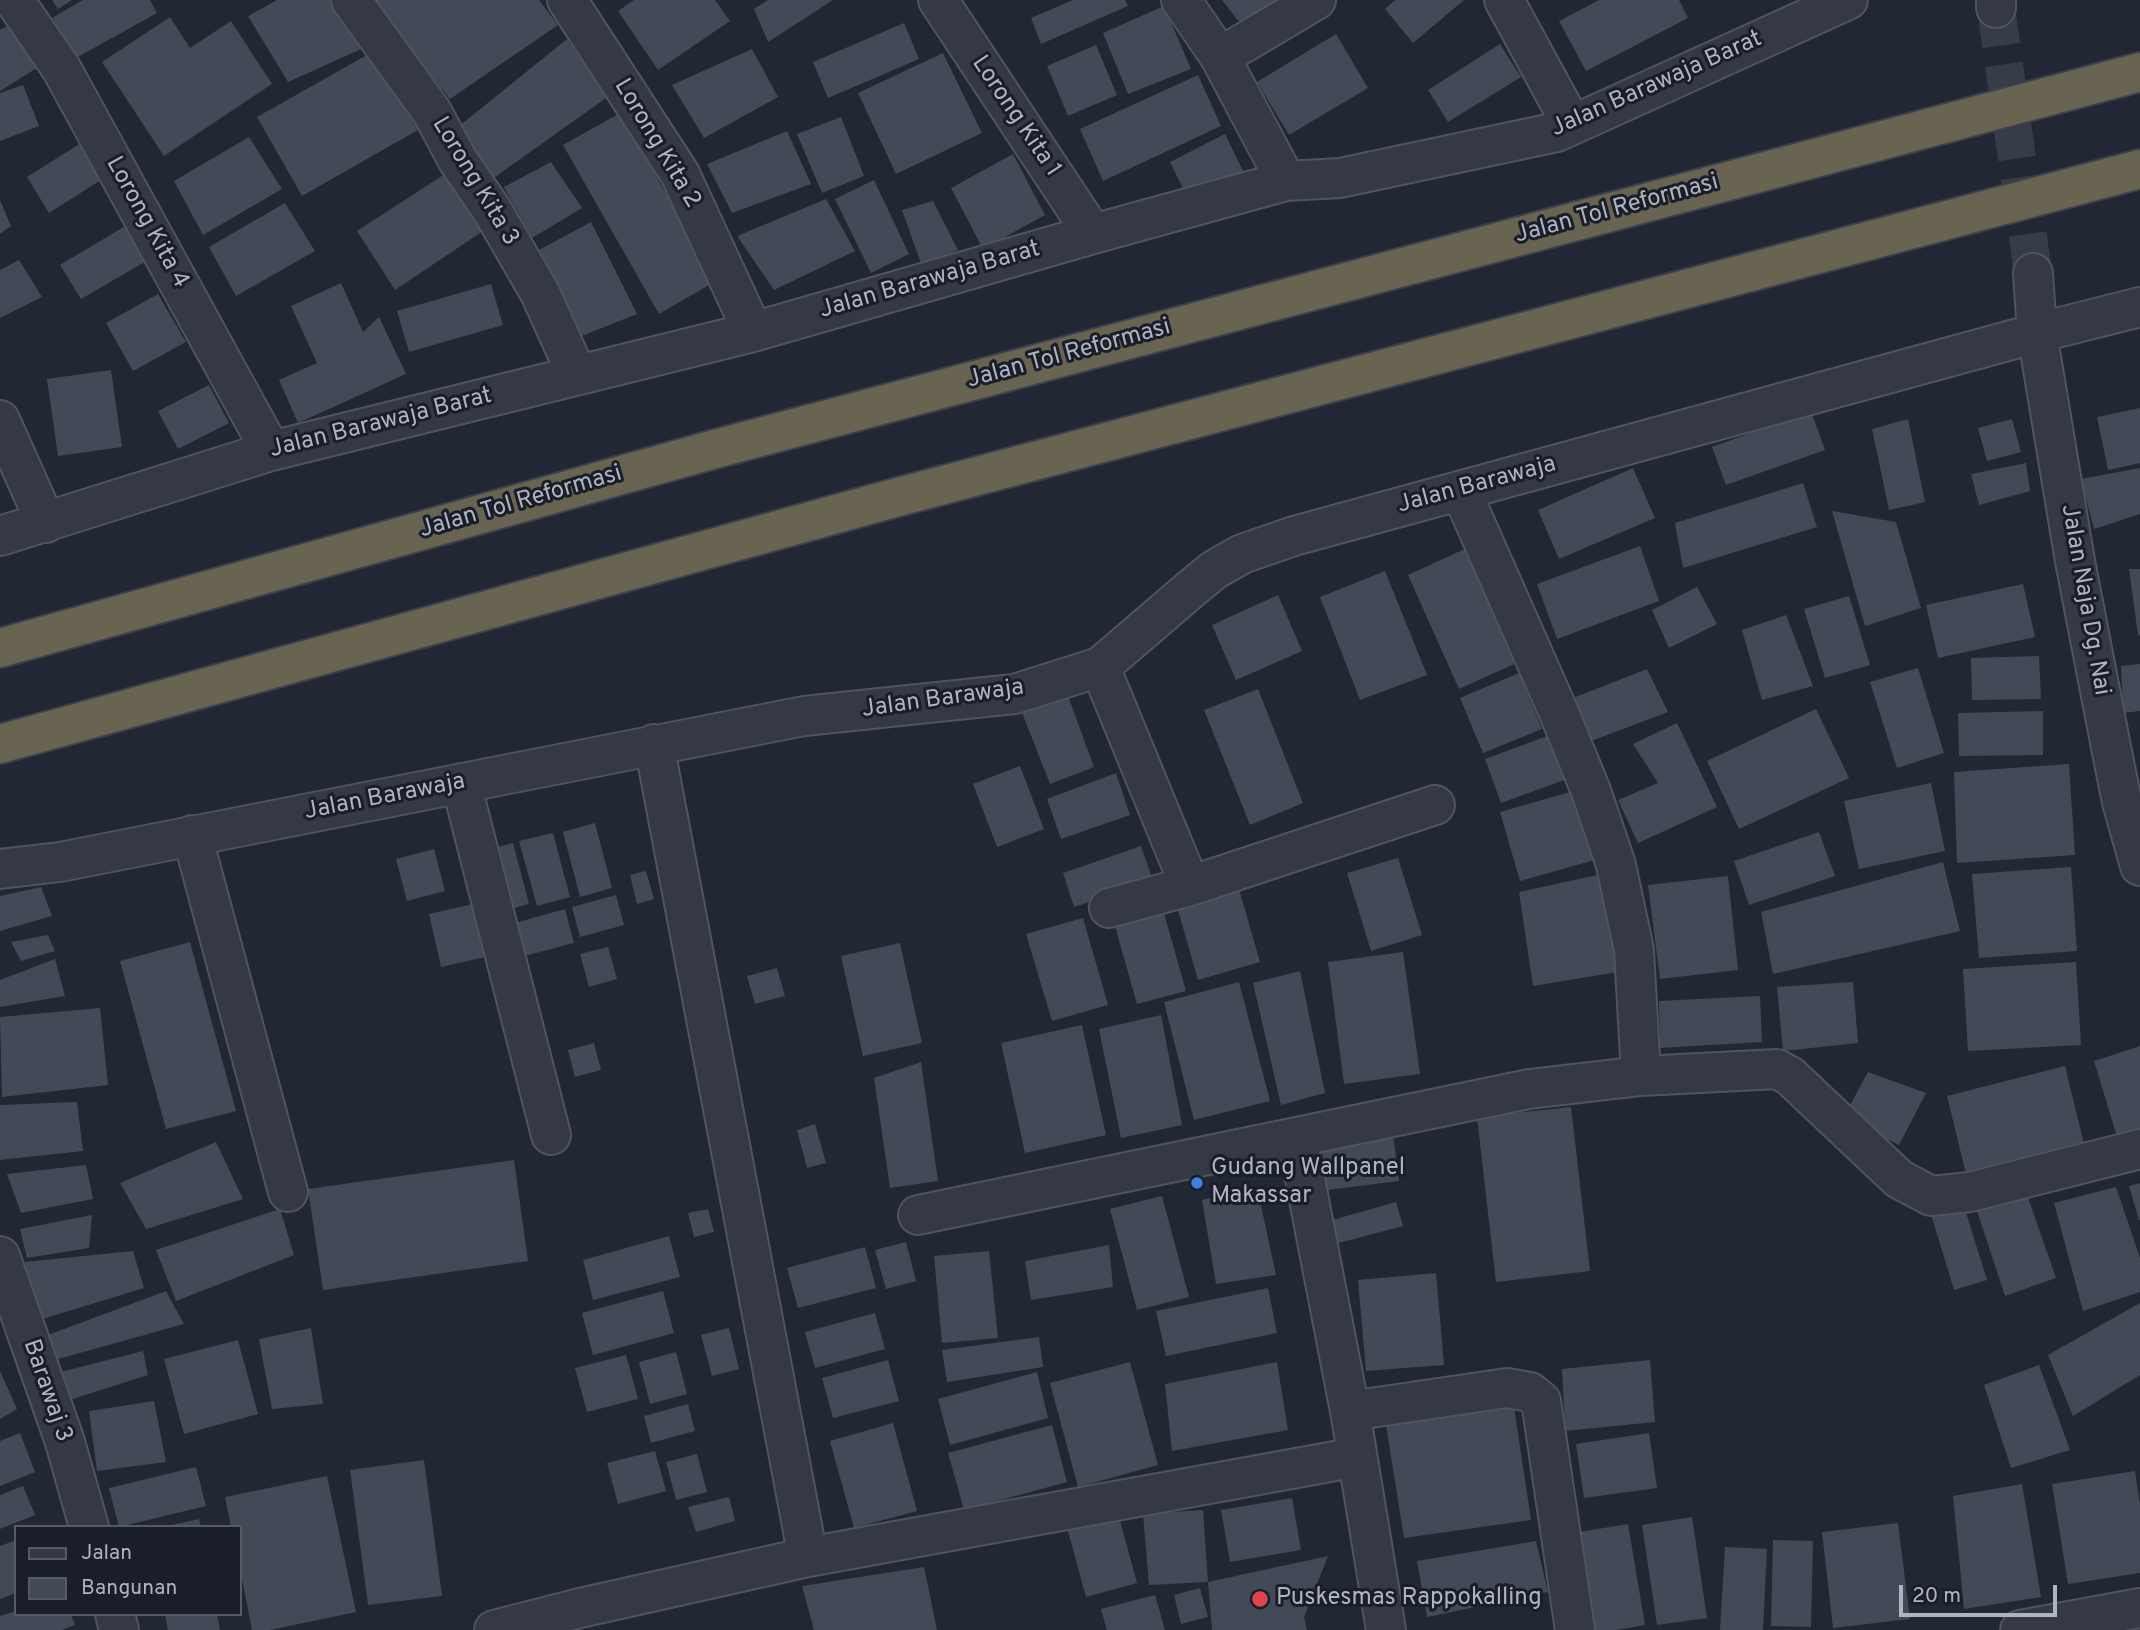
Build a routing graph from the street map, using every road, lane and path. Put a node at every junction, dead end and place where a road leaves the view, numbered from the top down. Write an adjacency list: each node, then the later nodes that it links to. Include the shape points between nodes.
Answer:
1 (13, 0): 21 (street, Lorong Kita 4, via 61,68)
2 (351, 0): 19 (street, Lorong Kita 3, via 432,112 511,242)
3 (567, 0): 17 (street, Lorong Kita 2, via 680,174)
4 (938, 0): 14 (street, Lorong Kita 1)
5 (1181, 0): 9 (street)
6 (1316, 0): 9 (street)
7 (1504, 0): 11 (street)
8 (1847, 0): 11 (street, Jalan Barawaja Barat)
9 (1220, 57): 13 (street)
10 (2140, 72): 25 (highway, Jalan Tol Reformasi, via 715,449)
11 (1572, 125): 13 (street, Jalan Barawaja Barat, via 1340,178)
12 (2140, 169): 27 (highway, via 912,494)
13 (1286, 181): 14 (street, Jalan Barawaja Barat)
14 (1093, 234): 17 (street, Jalan Barawaja Barat)
15 (2033, 274): 18 (street, Jalan Naja Dg. Nai)
16 (2140, 307): 18 (street, Jalan Barawaja)
17 (753, 332): 19 (street, Jalan Barawaja Barat)
18 (2036, 333): 22 (street, Jalan Barawaja); 32 (street, Jalan Naja Dg. Nai, via 2106,720)
19 (577, 375): 21 (street, Jalan Barawaja Barat)
20 (0, 419): 23 (street)
21 (271, 451): 23 (street, Jalan Barawaja Barat)
22 (1461, 491): 26 (street, Jalan Barawaja, via 1242,554 1214,570); 36 (street, via 1559,713 1616,865 1634,950)
23 (46, 523): 24 (street, Jalan Barawaja Barat)
24 (0, 536)
25 (0, 649)
26 (1100, 667): 28 (street, Jalan Barawaja, via 1014,694 804,716); 34 (street)
27 (0, 744)
28 (654, 744): 29 (street, Jalan Barawaja); 46 (street)
29 (461, 783): 31 (street, Jalan Barawaja); 37 (street)
30 (1435, 805): 34 (street)
31 (191, 835): 33 (street, Jalan Barawaja, via 60,862); 40 (street)
32 (2140, 866)
33 (0, 869)
34 (1190, 886): 35 (street)
35 (1109, 908)
36 (1641, 1076): 38 (street, via 1529,1089); 39 (street, via 1777,1069 1790,1076 1899,1179 1931,1196 1970,1192)
37 (551, 1135)
38 (1297, 1138): 41 (street); 43 (street)
39 (2140, 1149)
40 (288, 1192)
41 (918, 1216)
42 (0, 1256): 45 (street, Barawaj 3, via 65,1442)
43 (1350, 1411): 44 (street); 50 (street, via 1507,1388 1530,1392 1541,1401)
44 (1357, 1457): 46 (street); 49 (street)
45 (88, 1525)
46 (808, 1557): 48 (street)
47 (2140, 1608): 51 (street)
48 (494, 1630)
49 (1386, 1630)
50 (1575, 1630)
51 (2020, 1630)

